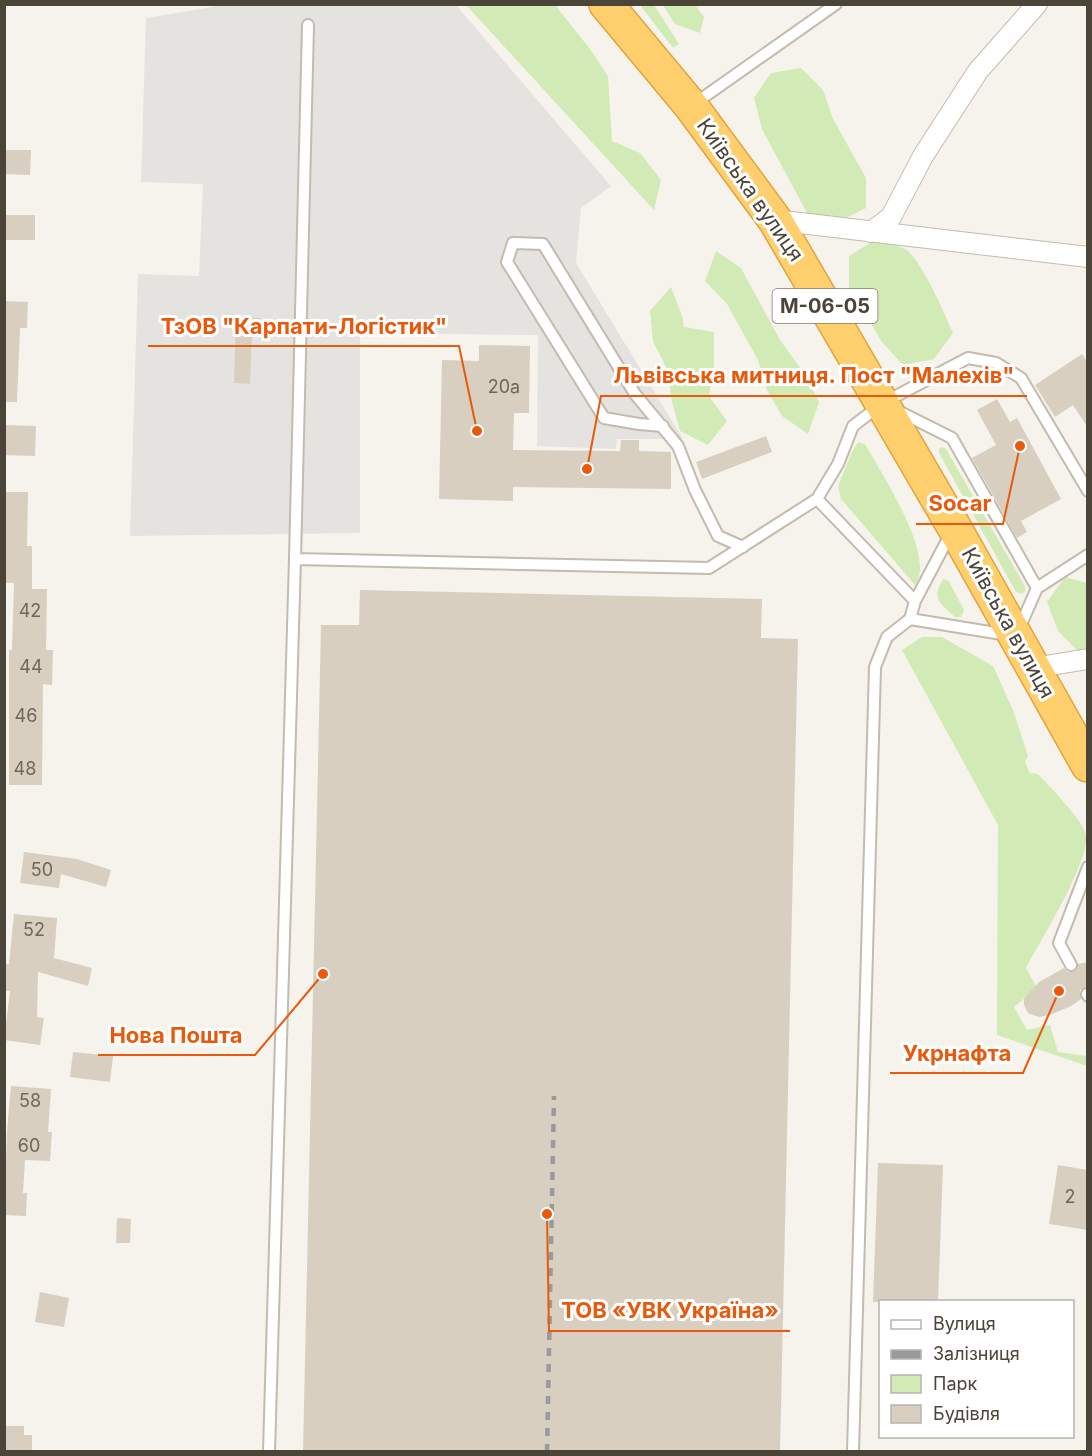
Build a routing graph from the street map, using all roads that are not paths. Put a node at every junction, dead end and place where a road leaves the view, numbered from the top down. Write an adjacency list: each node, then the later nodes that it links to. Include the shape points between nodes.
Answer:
1 (606, 4): 5 (highway, Київська вулиця / М-06-05)
2 (836, 4): 5 (lane)
3 (1037, 4): 7 (street, via 978,71 923,156 891,217)
4 (308, 25): 16 (lane)
5 (691, 106): 6 (highway, Київська вулиця / М-06-05)
6 (775, 220): 7 (street); 9 (highway, Київська вулиця / М-06-05)
7 (871, 232): 8 (street)
8 (1088, 257)
9 (883, 404): 11 (lane, via 968,358 996,363 1021,378); 12 (lane, via 853,426 838,465); 13 (highway, Київська вулиця / М-06-05); 17 (lane, via 952,438)
10 (663, 426): 10 (lane, via 635,394 543,244 513,243 507,262 604,418); 14 (lane, via 678,446 718,536)
11 (1088, 491)
12 (817, 499): 14 (lane); 18 (lane)
13 (954, 527): 18 (lane); 20 (highway, Київська вулиця / М-06-05)
14 (743, 547): 16 (lane, via 709,568)
15 (1088, 555): 17 (lane)
16 (295, 559): 26 (lane)
17 (1038, 588): 20 (lane)
18 (915, 601): 19 (lane)
19 (910, 619): 20 (lane); 27 (lane, via 888,637 875,667)
20 (1015, 636): 22 (highway, Київська вулиця / М-06-05)
21 (1088, 658): 22 (street)
22 (1033, 668): 23 (highway, Київська вулиця / М-06-05)
23 (1088, 765)
24 (1088, 867): 25 (lane, via 1059,943)
25 (1071, 965)
26 (269, 1452)
27 (853, 1452)

